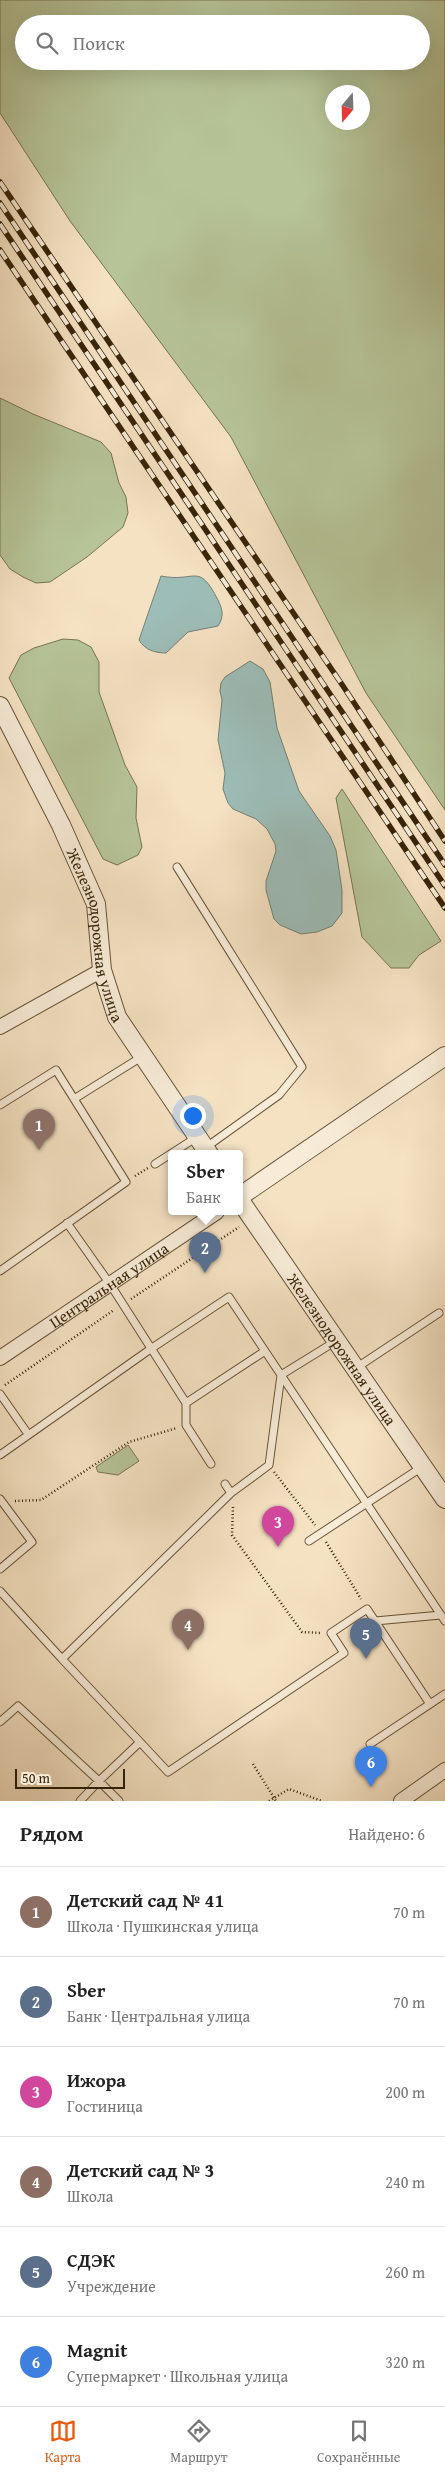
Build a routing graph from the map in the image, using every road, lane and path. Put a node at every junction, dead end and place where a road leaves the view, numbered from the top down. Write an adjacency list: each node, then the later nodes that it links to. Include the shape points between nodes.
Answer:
1 (0, 706): 3 (street, Железнодорожная улица, via 61,825 96,904)
2 (176, 867): 9 (lane, via 302,1067 279,1095)
3 (102, 970): 4 (street); 5 (street, Железнодорожная улица, via 117,1017)
4 (0, 1027)
5 (143, 1056): 7 (lane); 9 (street, Железнодорожная улица)
6 (445, 1056): 13 (street)
7 (74, 1099): 8 (lane, via 56,1070); 12 (lane)
8 (0, 1105)
9 (204, 1146)
10 (168, 1159): 11 (lane)
11 (155, 1164): 12 (path)
12 (126, 1182): 16 (lane)
13 (243, 1195)
14 (243, 1204): 22 (street, Железнодорожная улица)
15 (214, 1215): 19 (street, Центральная улица)
16 (67, 1223): 18 (lane); 19 (lane)
17 (242, 1226): 20 (path)
18 (0, 1271)
19 (110, 1284): 20 (lane); 25 (street, Центральная улица)
20 (124, 1304): 23 (lane); 28 (path)
21 (439, 1313): 26 (lane)
22 (336, 1340): 26 (street, Железнодорожная улица); 27 (lane)
23 (152, 1348): 24 (lane, via 229,1297); 30 (lane); 32 (lane)
24 (265, 1351): 27 (lane); 30 (lane)
25 (0, 1358)
26 (355, 1368): 36 (street, Железнодорожная улица)
27 (281, 1375): 35 (lane); 41 (lane)
28 (0, 1388)
29 (0, 1394): 32 (lane)
30 (186, 1403): 31 (lane)
31 (186, 1425): 34 (lane); 40 (path, via 129,1442 41,1500)
32 (28, 1434): 33 (lane)
33 (0, 1455)
34 (211, 1464)
35 (269, 1465): 38 (lane); 42 (path)
36 (422, 1466): 39 (street, Железнодорожная улица); 41 (lane)
37 (225, 1484): 38 (lane)
38 (232, 1493): 49 (path, via 232,1535 302,1632); 50 (lane)
39 (445, 1499)
40 (0, 1501): 44 (lane, via 32,1542)
41 (367, 1504): 42 (lane); 47 (lane)
42 (321, 1533): 43 (lane); 46 (path)
43 (309, 1541)
44 (0, 1569)
45 (0, 1591): 50 (lane)
46 (367, 1609): 48 (lane); 49 (lane)
47 (443, 1618): 48 (lane)
48 (375, 1620): 52 (lane)
49 (331, 1634): 54 (lane, via 344,1653 168,1772)
50 (62, 1659): 54 (lane)
51 (445, 1694): 52 (lane)
52 (430, 1704): 55 (lane)
53 (0, 1722): 58 (lane, via 18,1706)
54 (140, 1742): 58 (lane)
55 (370, 1744)
56 (253, 1764): 59 (path)
57 (445, 1770): 64 (street)
58 (100, 1781): 60 (lane); 61 (lane)
59 (275, 1800): 62 (path); 63 (path, via 289,1789)
60 (80, 1801)
61 (119, 1801)
62 (269, 1801)
63 (322, 1801)
64 (401, 1801)

